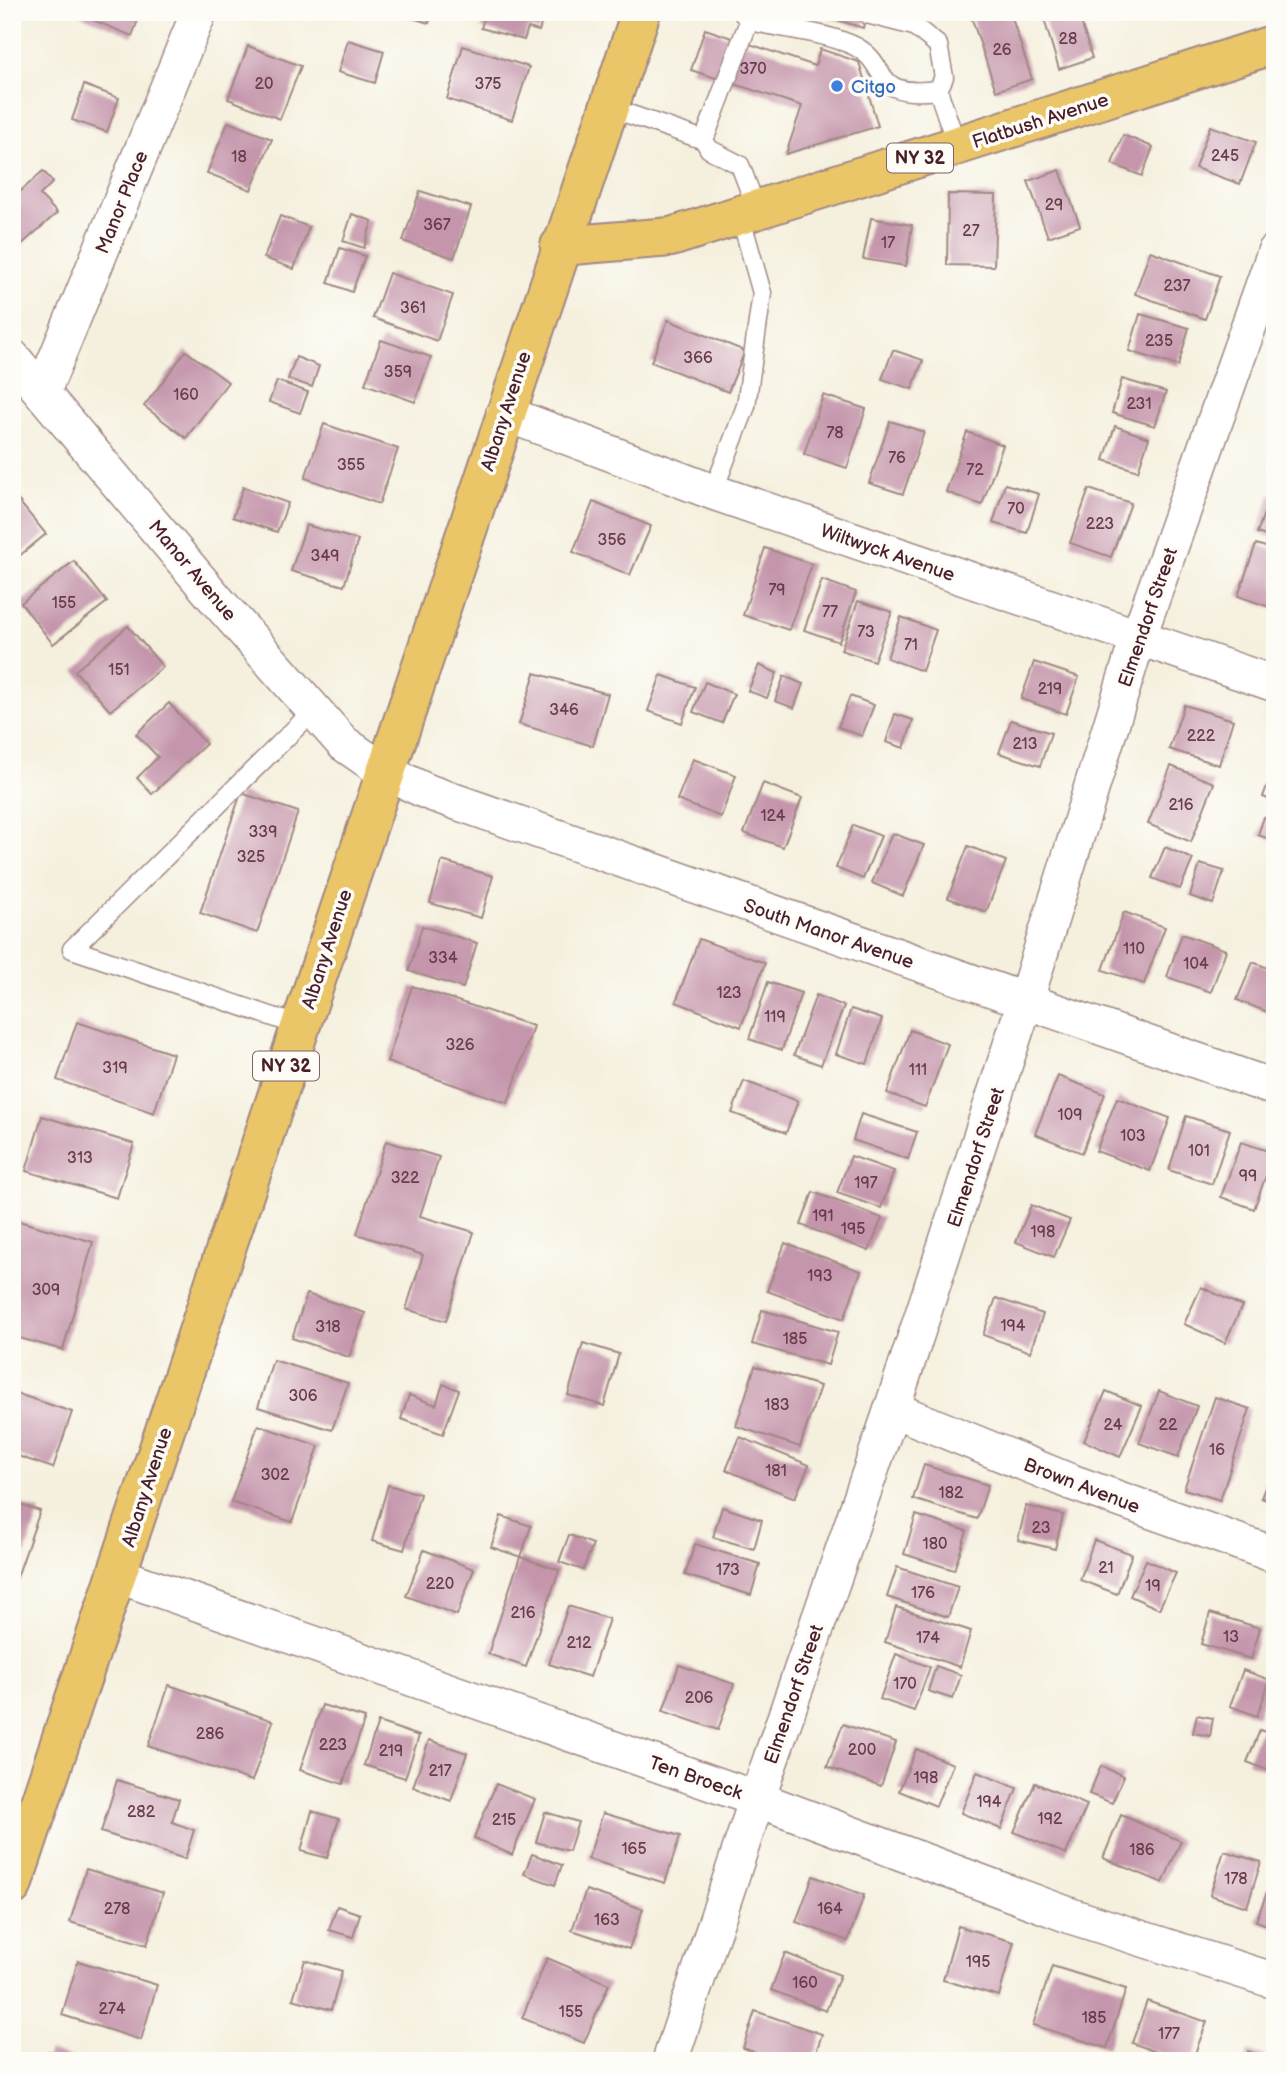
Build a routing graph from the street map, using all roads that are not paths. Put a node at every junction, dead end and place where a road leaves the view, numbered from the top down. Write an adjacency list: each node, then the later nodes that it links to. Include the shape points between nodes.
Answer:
1 (199, 12): 14 (street, Manor Place)
2 (640, 12): 7 (main road, Albany Avenue)
3 (867, 14): 6 (lane, via 914,26 938,45 944,77)
4 (746, 16): 6 (lane, via 848,43 866,52 890,86 911,94); 8 (lane)
5 (1275, 44): 9 (main road, Flatbush Avenue / NY 32)
6 (938, 90): 9 (lane)
7 (608, 107): 8 (lane); 11 (main road, Albany Avenue)
8 (704, 140): 10 (lane, via 709,149 740,165)
9 (957, 146): 10 (main road, Flatbush Avenue / NY 32)
10 (748, 213): 11 (main road, Flatbush Avenue / NY 32, via 671,237); 16 (lane, via 762,293 746,406)
11 (560, 246): 15 (main road, Albany Avenue / NY 32)
12 (1275, 252): 17 (street, Elmendorf Street)
13 (12, 357): 14 (street, Manor Avenue)
14 (43, 391): 19 (street, Manor Avenue)
15 (504, 414): 16 (street, Wiltwyck Avenue); 20 (main road, Albany Avenue / NY 32)
16 (713, 492): 17 (street, Wiltwyck Avenue)
17 (1138, 638): 18 (street, Wiltwyck Avenue); 21 (street, Elmendorf Street)
18 (1275, 684)
19 (314, 710): 20 (street, Manor Avenue, via 344,743); 22 (lane, via 72,949)
20 (385, 772): 21 (street, South Manor Avenue, via 428,792); 22 (main road, Albany Avenue / NY 32)
21 (1026, 1002): 23 (street, South Manor Avenue); 24 (street, Elmendorf Street)
22 (300, 1026): 26 (main road, Albany Avenue / NY 32)
23 (1275, 1088)
24 (892, 1409): 25 (street, Brown Avenue, via 1071,1482); 27 (street, Elmendorf Street)
25 (1275, 1555)
26 (117, 1575): 27 (street, Ten Broeck); 28 (main road, Albany Avenue / NY 32)
27 (757, 1799): 29 (street, Ten Broeck, via 1074,1917); 30 (street, Elmendorf Street)
28 (14, 1872)
29 (1275, 1981)
30 (670, 2061)

